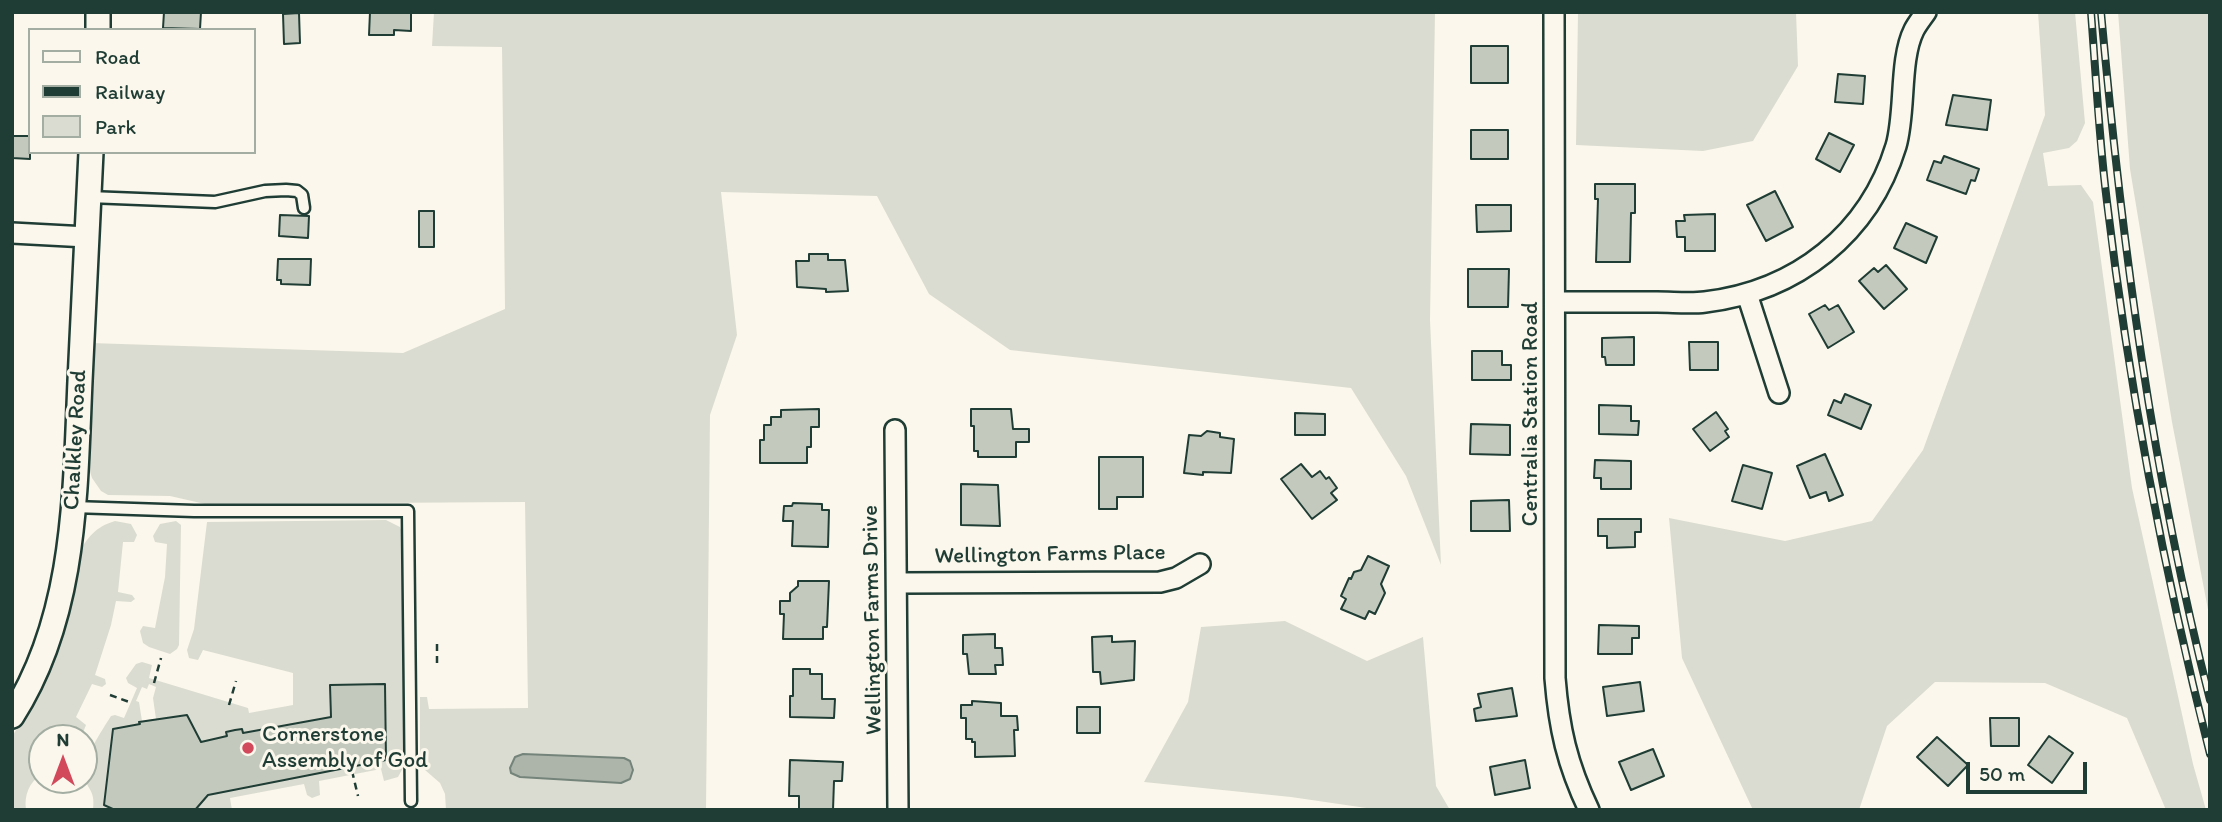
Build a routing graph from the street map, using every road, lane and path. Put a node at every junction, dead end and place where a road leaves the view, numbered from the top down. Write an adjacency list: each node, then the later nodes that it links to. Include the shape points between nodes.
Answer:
1 (1554, 12): 9 (street, Centralia Station Road)
2 (1926, 12): 8 (street, via 1913,32 1907,58 1897,143 1863,212 1841,241 1814,262)
3 (91, 154): 4 (street, Chalkley Road)
4 (89, 197): 5 (lane, via 215,202 286,190 302,195); 7 (street, Chalkley Road)
5 (304, 208)
6 (12, 233): 7 (street)
7 (87, 237): 12 (street, Chalkley Road)
8 (1747, 294): 9 (street, via 1704,302); 10 (street)
9 (1556, 302): 28 (street, Centralia Station Road, via 1555,678 1563,743)
10 (1779, 393)
11 (895, 430): 14 (street, Wellington Farms Drive)
12 (73, 507): 23 (street, Chalkley Road, via 53,628 29,688); 26 (lane, via 408,511)
13 (1200, 564): 14 (street, Wellington Farms Place, via 1160,582)
14 (898, 583): 27 (street, Wellington Farms Drive)
15 (437, 644): 17 (path)
16 (161, 659): 19 (path)
17 (437, 666)
18 (236, 681): 22 (path)
19 (154, 683)
20 (110, 695): 21 (path)
21 (132, 703)
22 (229, 705)
23 (12, 716)
24 (352, 771): 25 (path)
25 (358, 796)
26 (411, 801)
27 (898, 810)
28 (1589, 810)

